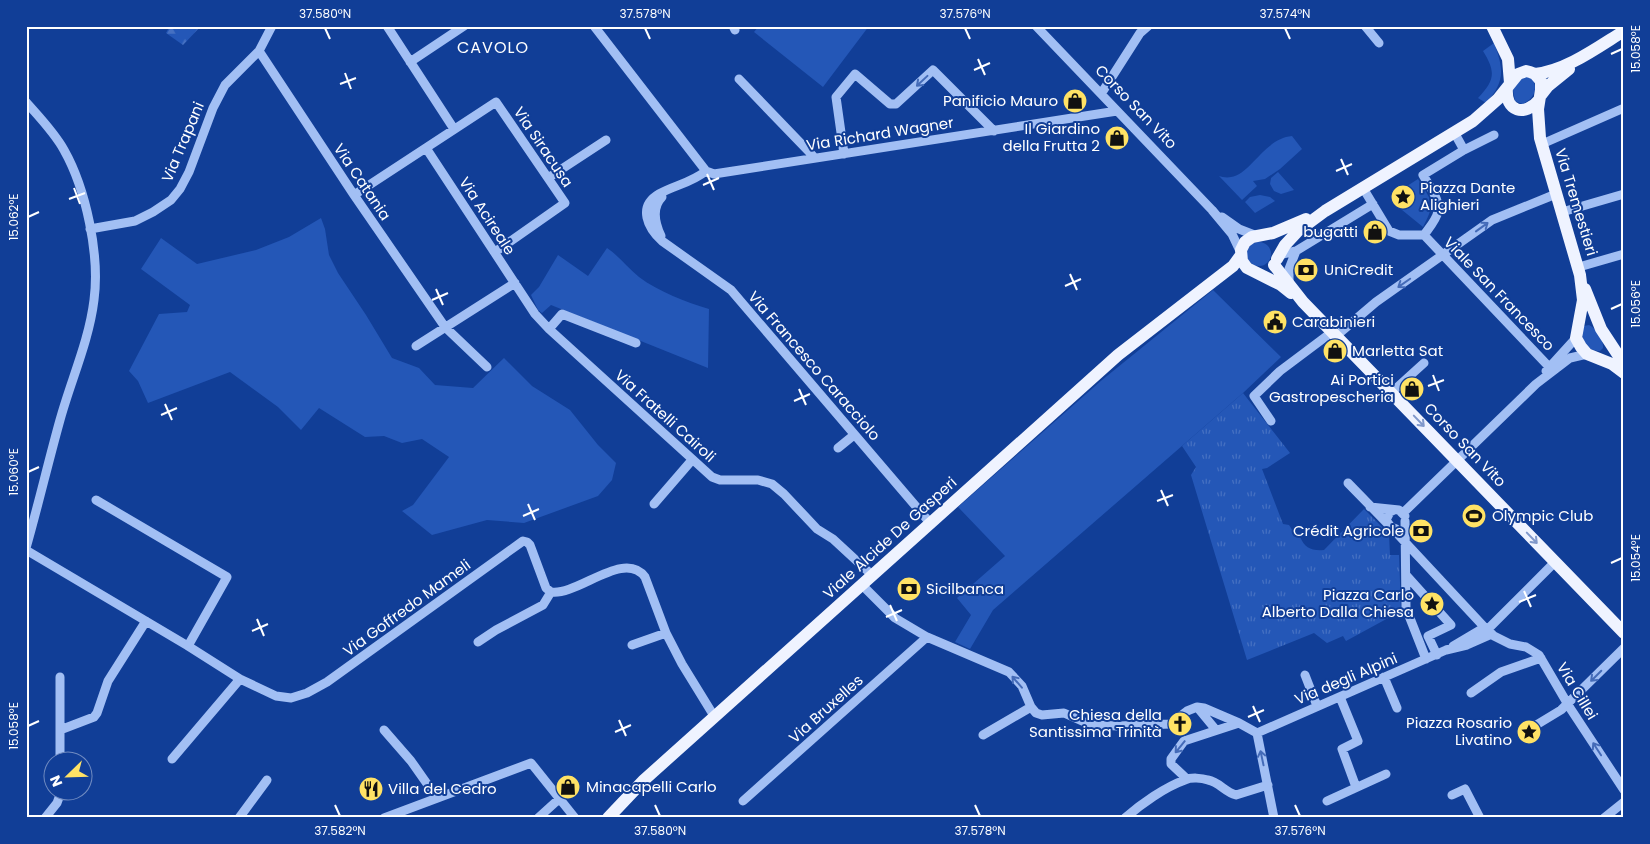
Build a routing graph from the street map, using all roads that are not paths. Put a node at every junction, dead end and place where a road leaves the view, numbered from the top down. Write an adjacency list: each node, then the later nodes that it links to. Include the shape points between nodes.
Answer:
1 (272, 26): 12 (street, Via Trapani)
2 (387, 26): 14 (street)
3 (464, 26): 14 (street)
4 (594, 26): 35 (street)
5 (1036, 26): 18 (street, Corso San Vito)
6 (1148, 26): 9 (street)
7 (1365, 26): 11 (street)
8 (1492, 26): 15 (main road); 17 (main road, via 1508,59)
9 (1138, 30): 18 (street)
10 (1624, 31): 13 (main road)
11 (1379, 43)
12 (259, 51): 40 (street, Via Catania); 45 (street, Via Trapani, via 225,85 189,172 171,200 136,221)
13 (1586, 54): 15 (main road, via 1554,70); 19 (main road, via 1548,86)
14 (410, 62): 25 (street)
15 (1530, 72): 17 (main road, via 1518,74); 19 (main road, via 1541,81)
16 (739, 79): 34 (street)
17 (1508, 86): 22 (main road, via 1508,100); 24 (main road, via 1487,110)
18 (1101, 94): 23 (street, Corso San Vito)
19 (1540, 98): 22 (main road, via 1528,110); 30 (main road)
20 (26, 102): 45 (street, via 54,135 70,162)
21 (1624, 108): 30 (street)
22 (1516, 109): 24 (main road, via 1498,110); 30 (main road, via 1532,122)
23 (1117, 110): 26 (street, Via Richard Wagner); 42 (street, Corso San Vito)
24 (1473, 120): 27 (main road)
25 (454, 129): 31 (street, Via Siracusa); 36 (street, Via Siracusa, via 496,102)
26 (994, 131): 33 (street, Via Richard Wagner); 33 (street, one-way to 33, via 933,70 896,104 890,104 855,74 836,97)
27 (1454, 132): 32 (street); 37 (main road)
28 (1494, 135): 32 (street)
29 (606, 140): 36 (street)
30 (1541, 141): 38 (main road, Via Tremestieri)
31 (426, 148): 40 (street, Via Siracusa); 49 (street, Via Acireale)
32 (1464, 150): 47 (street, via 1423,175 1436,198 1439,211)
33 (844, 154): 34 (street, Via Richard Wagner)
34 (815, 158): 35 (street, Via Richard Wagner, via 714,174)
35 (706, 172): 76 (street, Via Francesco Caracciolo, via 658,195 647,208 653,232 730,290)
36 (548, 178): 49 (street, Via Siracusa, via 565,203)
37 (1363, 188): 41 (street); 43 (main road)
38 (1556, 194): 44 (main road, Via Tremestieri); 52 (street, one-way to 38, via 1492,220)
39 (1624, 194): 44 (street)
40 (354, 196): 61 (street, Via Catania)
41 (1373, 204): 47 (street, via 1389,231); 48 (street)
42 (1212, 210): 46 (street, via 1238,229); 50 (street, via 1232,234)
43 (1325, 211): 46 (main road); 53 (main road, via 1298,231)
44 (1562, 212): 54 (main road, Via Tremestieri)
45 (90, 229): 88 (street, via 96,266 91,316)
46 (1259, 236): 50 (main road, via 1247,240); 53 (main road, via 1274,244)
47 (1427, 238): 52 (street, Viale San Francesco)
48 (1296, 251): 53 (street); 57 (street)
49 (495, 252): 56 (street, Via Acireale)
50 (1241, 254): 55 (main road, via 1245,266); 58 (main road, via 1234,266)
51 (1624, 254): 54 (street)
52 (1444, 256): 64 (street, one-way to 64); 72 (street, Viale San Francesco)
53 (1276, 259): 55 (main road, via 1265,271); 57 (main road)
54 (1579, 271): 63 (main road); 65 (main road, via 1583,300)
55 (1254, 272): 58 (main road, via 1239,274); 60 (main road, via 1281,285)
56 (515, 283): 59 (street, Via Acireale); 61 (street)
57 (1289, 284): 60 (main road)
58 (1201, 292): 85 (main road, Viale Alcide De Gasperi, via 1118,355)
59 (525, 299): 62 (street, Via Fratelli Cairoli)
60 (1303, 302): 64 (main road, Corso San Vito)
61 (445, 327): 67 (street); 71 (street, Via Catania)
62 (549, 329): 66 (street, via 562,314); 78 (street, Via Fratelli Cairoli)
63 (1603, 333): 65 (main road, via 1590,323 1581,326); 68 (main road, via 1608,351 1602,356); 70 (main road)
64 (1334, 334): 74 (main road, Corso San Vito); 75 (street, via 1280,371 1254,396)
65 (1576, 334): 68 (main road, via 1580,347); 72 (street)
66 (636, 343)
67 (416, 346)
68 (1592, 355): 72 (street, via 1570,358); 73 (main road)
69 (1424, 363): 74 (street)
70 (1624, 364)
71 (487, 367)
72 (1552, 369): 79 (street)
73 (1624, 373)
74 (1392, 392): 79 (main road, Corso San Vito, one-way to 79)
75 (1272, 421)
76 (854, 435): 77 (street); 85 (street, Via Francesco Caracciolo)
77 (838, 448)
78 (692, 460): 82 (street); 90 (street, Via Fratelli Cairoli, via 720,480 758,480 772,484)
79 (1457, 460): 84 (street); 89 (main road, Corso San Vito, one-way to 89)
80 (1348, 482): 83 (street)
81 (96, 500): 103 (street, via 227,577)
82 (654, 504)
83 (1370, 507): 84 (street); 86 (street)
84 (1401, 515): 86 (street, via 1388,515); 86 (street, via 1400,528); 87 (street)
85 (931, 524): 90 (main road, Viale Alcide De Gasperi)
86 (1389, 526): 87 (street)
87 (1406, 545): 91 (street); 95 (street)
88 (26, 549): 94 (street, Via Goffredo Mameli)
89 (1555, 562): 95 (street, Via degli Alpini); 97 (main road, Corso San Vito)
90 (872, 575): 92 (main road, Viale Alcide De Gasperi)
91 (1406, 575): 98 (street, via 1451,625); 100 (street, via 1406,608)
92 (862, 585): 99 (street, via 895,618); 119 (main road, Viale Alcide De Gasperi)
93 (551, 592): 96 (street, via 567,590 619,569 636,569 645,577); 101 (street, via 544,605); 111 (street, Via Goffredo Mameli, via 546,588 530,545 522,541 327,682 307,693 291,698 276,696)
94 (146, 621): 103 (street, Via Goffredo Mameli); 121 (street, via 108,681 98,713)
95 (1488, 630): 105 (street, Via degli Alpini); 106 (street, Via Cillei, via 1510,644 1534,650)
96 (666, 633): 102 (street); 119 (street)
97 (1624, 633)
98 (1428, 636): 100 (street); 105 (street)
99 (927, 637): 116 (street, one-way to 99, via 1022,686 1009,672); 138 (street, Via Bruxelles)
100 (1418, 640): 107 (street)
101 (478, 642)
102 (632, 645)
103 (188, 646): 111 (street, Via Goffredo Mameli)
104 (1624, 648): 114 (street, one-way to 114)
105 (1436, 654): 107 (street, Via degli Alpini)
106 (1541, 658): 112 (street, via 1501,672); 114 (street, Via Cillei)
107 (1426, 659): 110 (street, Via degli Alpini)
108 (1305, 675): 115 (street)
109 (60, 677): 121 (street)
110 (1384, 677): 113 (street, Via degli Alpini); 118 (street)
111 (240, 679): 128 (street)
112 (1471, 693)
113 (1340, 697): 115 (street, Via degli Alpini); 133 (street, via 1358,742 1342,749)
114 (1568, 704): 125 (street); 134 (street, Via Cillei, one-way to 114)
115 (1317, 706): 124 (street, Via degli Alpini)
116 (1031, 707): 117 (street, via 1042,715 1064,713 1090,725 1119,726 1170,724); 126 (street)
117 (1197, 707): 120 (street); 123 (street)
118 (1397, 708)
119 (714, 716): 147 (main road, Viale Alcide De Gasperi)
120 (1238, 723): 123 (street); 124 (street)
121 (60, 730): 127 (street)
122 (384, 730): 136 (street)
123 (1216, 730): 130 (street, one-way to 130, via 1184,741 1171,759 1171,764)
124 (1257, 732): 132 (street, one-way to 124)
125 (1523, 733)
126 (983, 735)
127 (60, 752)
128 (172, 759)
129 (1386, 774): 133 (street)
130 (1187, 779): 132 (street, via 1211,780 1236,795); 148 (street)
131 (267, 780): 143 (street)
132 (1268, 785): 149 (street)
133 (1356, 787): 139 (street)
134 (1624, 790)
135 (1452, 795): 150 (street, via 1465,789)
136 (437, 798): 137 (street, via 531,763); 144 (street)
137 (559, 799): 145 (street); 146 (street)
138 (743, 801)
139 (1327, 801)
140 (57, 802): 142 (street)
141 (1624, 802): 151 (street)
142 (45, 818)
143 (239, 818)
144 (384, 818)
145 (538, 818)
146 (575, 818)
147 (608, 818)
148 (1125, 818)
149 (1274, 818)
150 (1480, 818)
151 (1604, 818)

